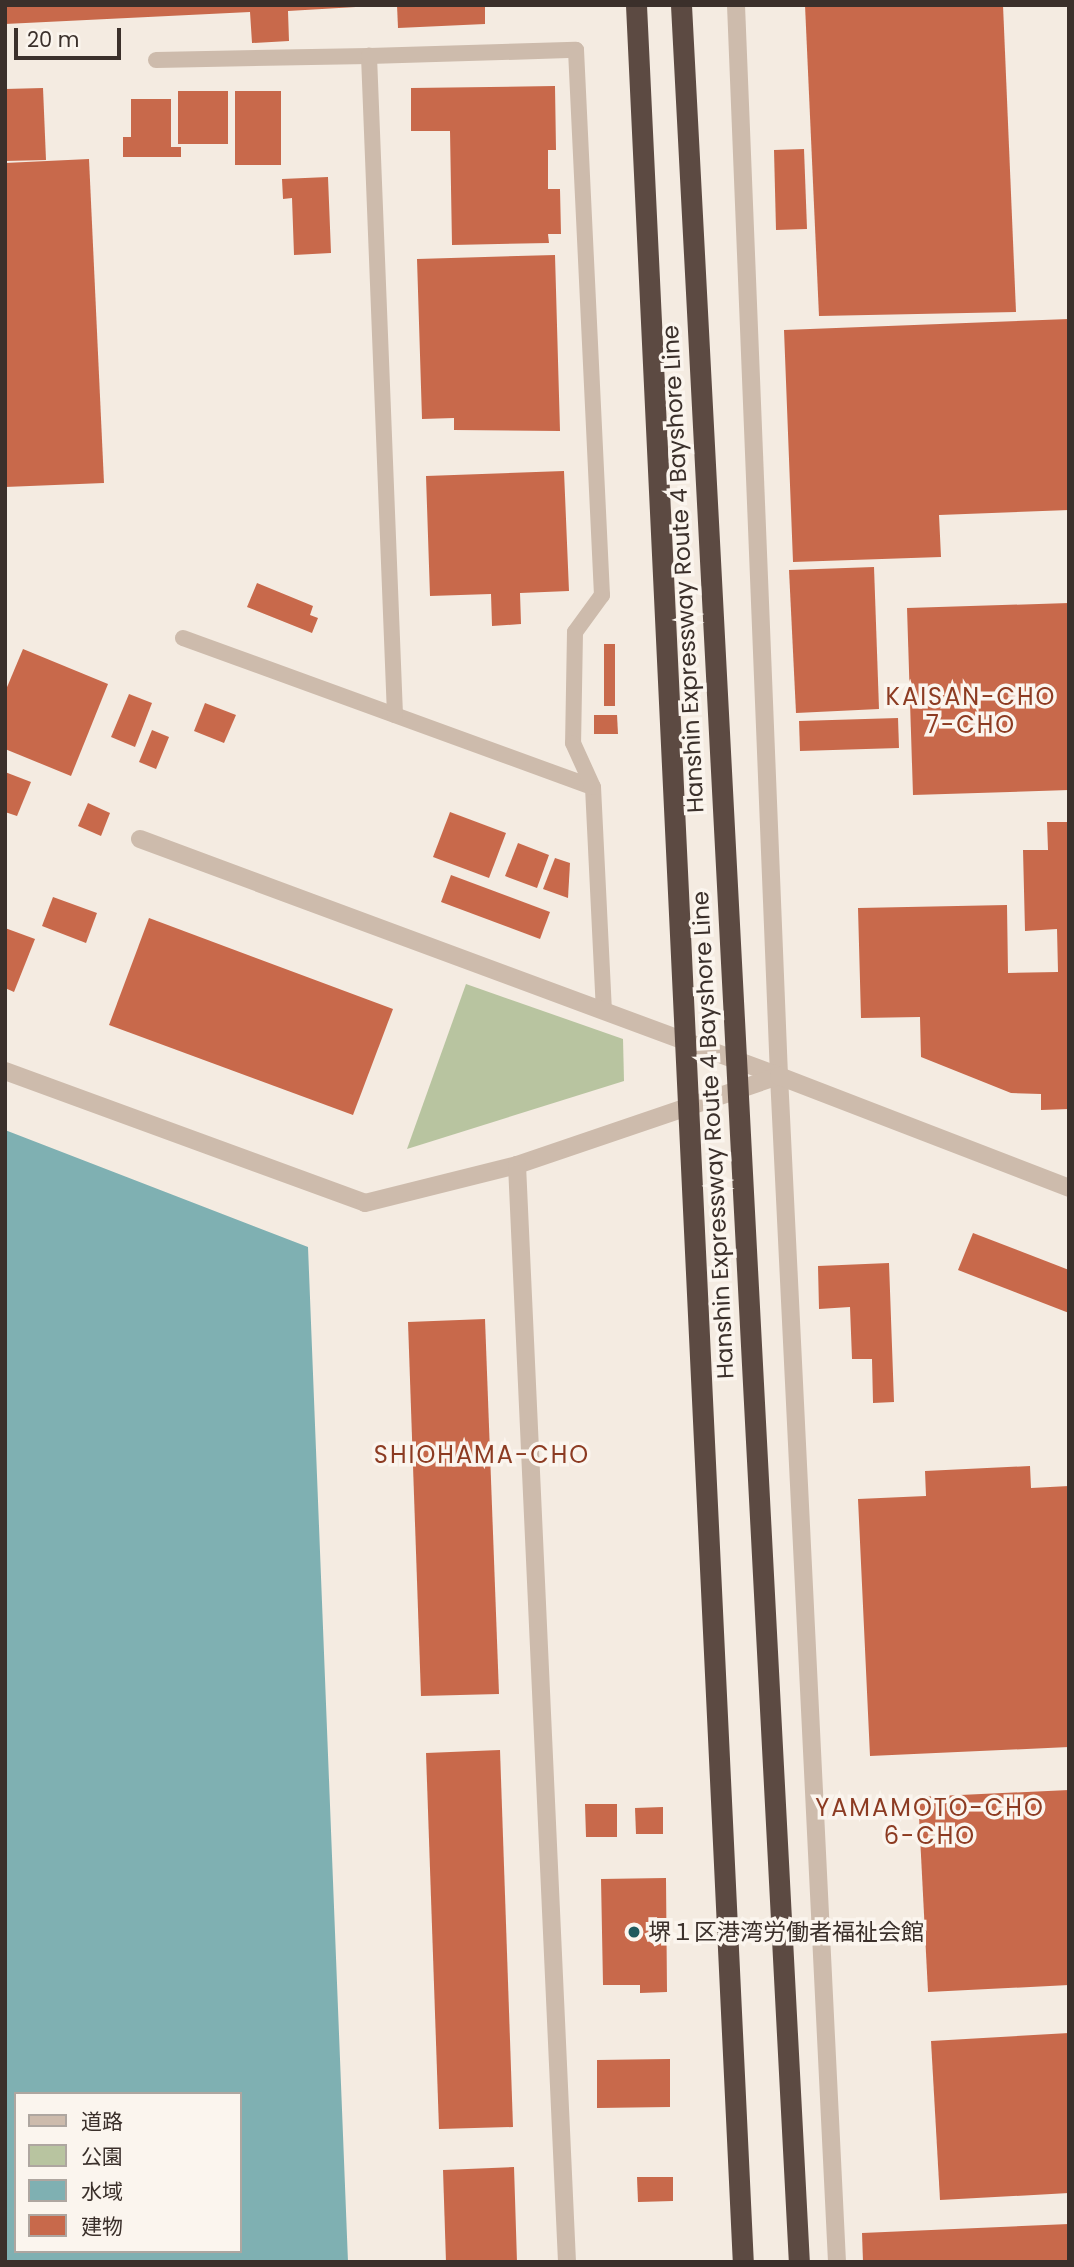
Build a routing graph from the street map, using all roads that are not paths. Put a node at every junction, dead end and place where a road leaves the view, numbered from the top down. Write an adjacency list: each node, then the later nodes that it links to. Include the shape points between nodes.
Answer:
1 (636, 5): 16 (highway, Hanshin Expressway Route 4 Bayshore Line, bridge)
2 (681, 5): 17 (highway, Hanshin Expressway Route 4 Bayshore Line, bridge)
3 (736, 5): 12 (street)
4 (369, 56): 5 (lane); 7 (lane); 8 (lane, via 576,50 602,595 575,632 573,743)
5 (156, 60)
6 (183, 638): 7 (lane)
7 (395, 715): 8 (lane)
8 (593, 787): 10 (lane)
9 (140, 839): 10 (street)
10 (604, 1011): 12 (street)
11 (5, 1070): 13 (street, via 365,1203)
12 (779, 1076): 13 (street); 14 (street); 18 (street)
13 (517, 1165): 15 (street)
14 (1069, 1188)
15 (567, 2262)
16 (743, 2262)
17 (799, 2262)
18 (837, 2262)

